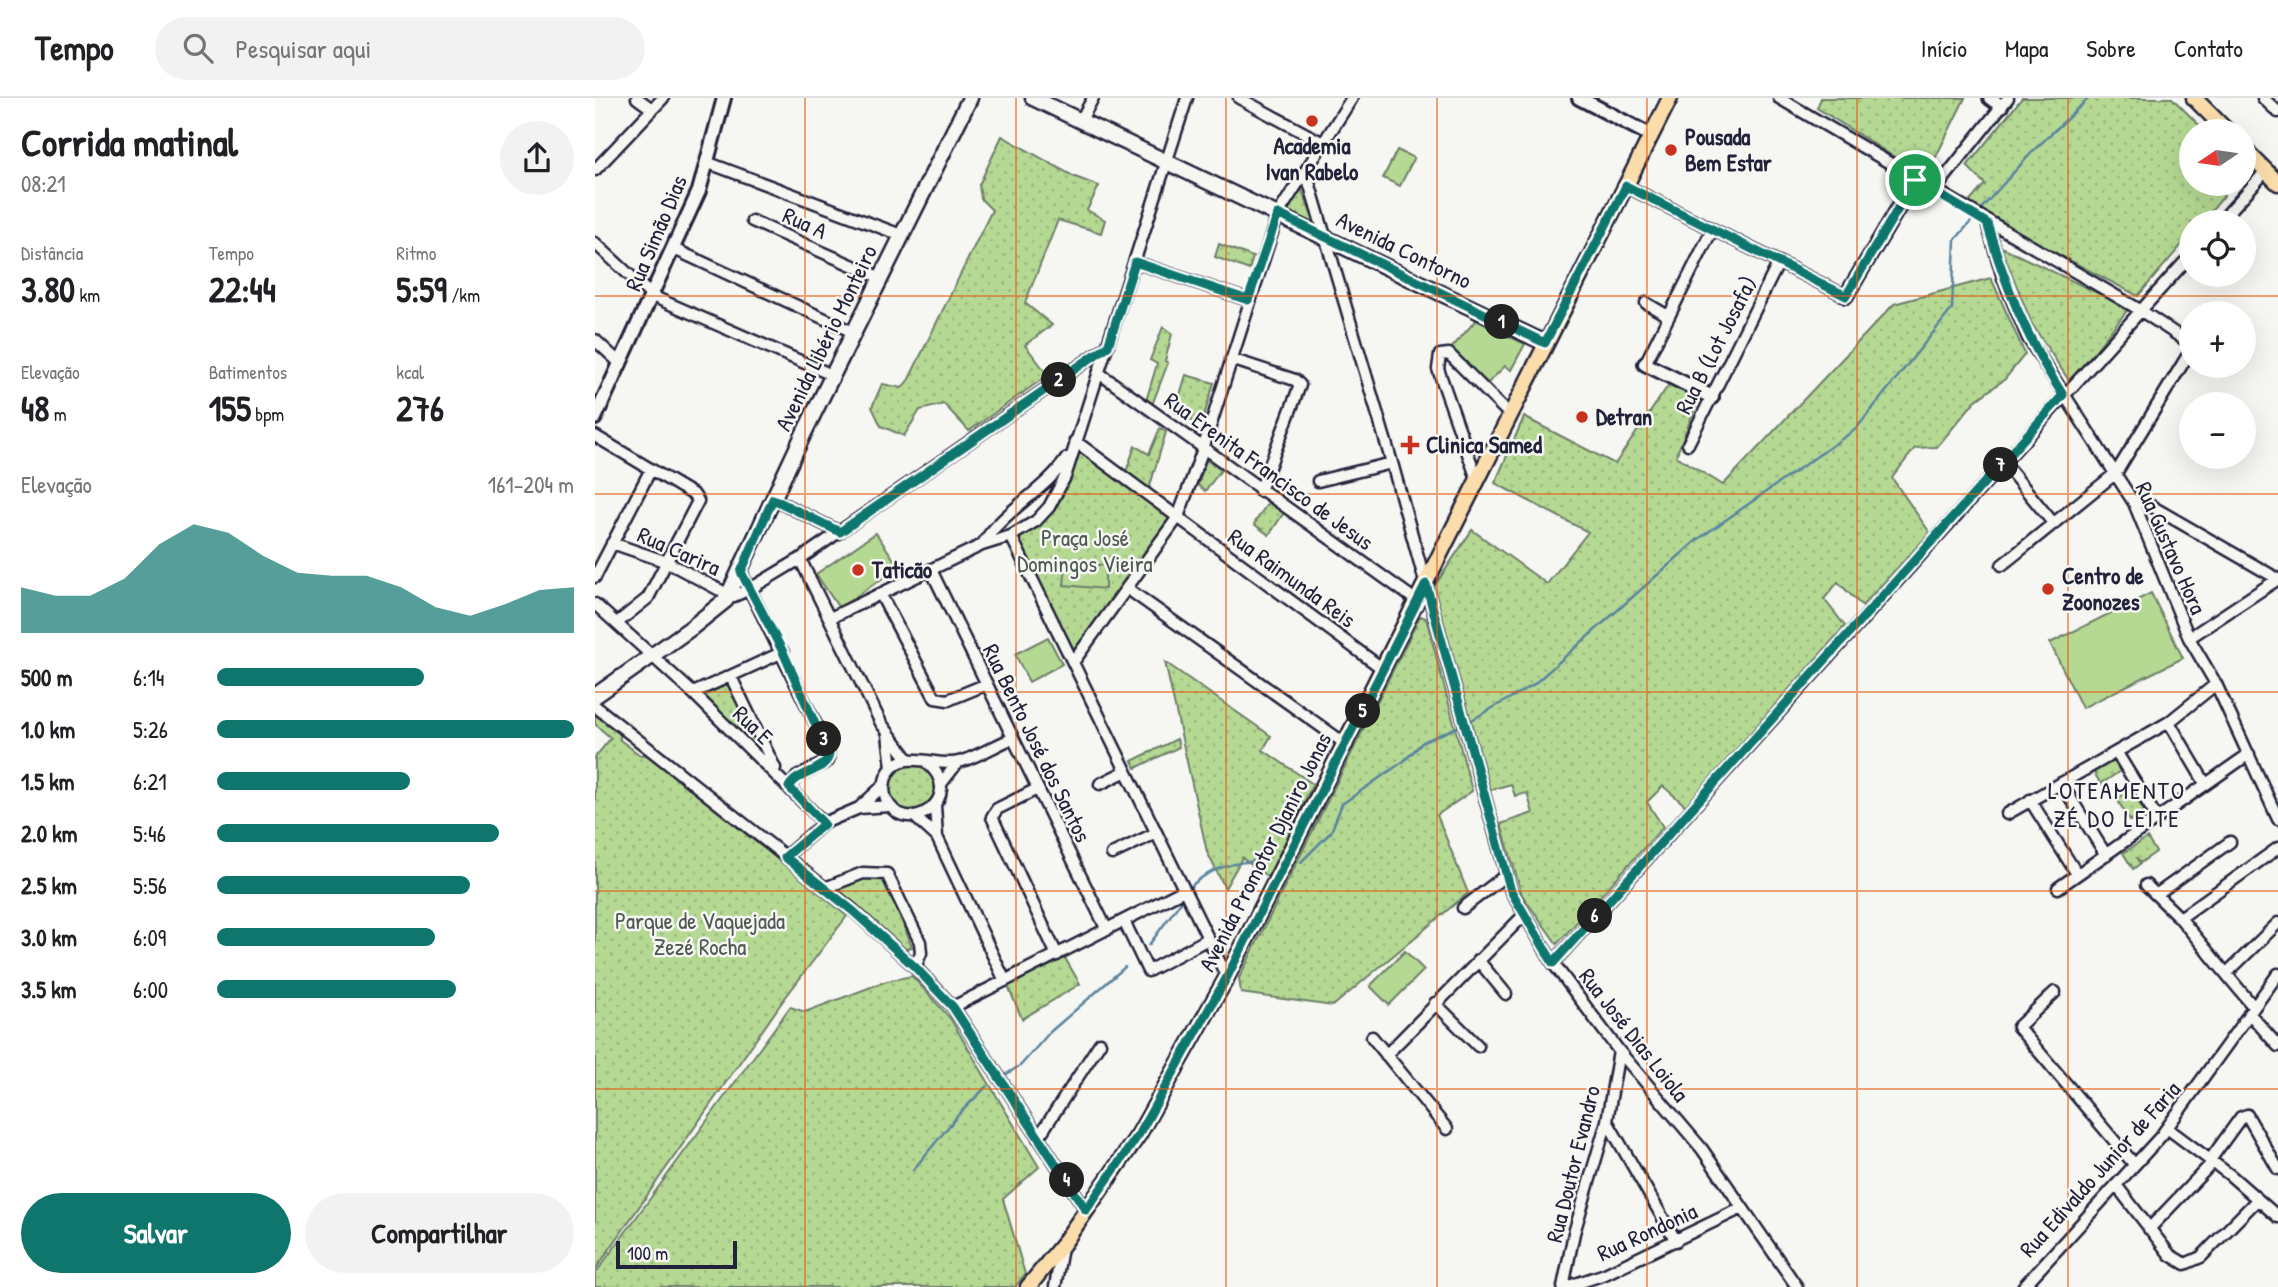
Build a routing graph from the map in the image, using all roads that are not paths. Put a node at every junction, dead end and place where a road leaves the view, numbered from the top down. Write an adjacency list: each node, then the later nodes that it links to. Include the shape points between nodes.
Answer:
1 (637, 98): 17 (street)
2 (663, 98): 17 (street)
3 (724, 98): 25 (street, Rua Simão Dias)
4 (970, 98): 38 (main road, Avenida Libério Monteiro)
5 (1033, 98): 20 (main road, Avenida Contorno)
6 (1093, 98): 20 (street)
7 (1187, 98): 23 (street)
8 (1239, 98): 22 (street)
9 (1352, 98): 22 (street)
10 (1579, 98): 21 (street)
11 (1670, 98): 21 (main road)
12 (1779, 98): 29 (street)
13 (1990, 98): 16 (street)
14 (2194, 98): 19 (main road)
15 (2263, 98): 18 (street)
16 (2004, 102): 32 (street)
17 (652, 109): 26 (street)
18 (2278, 113)
19 (2215, 119)
20 (1081, 120): 23 (main road, Avenida Contorno)
21 (1650, 135): 31 (main road)
22 (1323, 143): 28 (street)
23 (1165, 161): 34 (main road, Avenida Contorno); 42 (street)
24 (2256, 161): 27 (main road)
25 (706, 162): 38 (street); 41 (street, Rua Simão Dias, via 699,191)
26 (595, 170)
27 (2266, 171): 30 (main road); 33 (street)
28 (1306, 172): 34 (street); 39 (street, Rua José Dias Loiola)
29 (1915, 180): 32 (street); 47 (street)
30 (2278, 183)
31 (1626, 186): 37 (street); 55 (main road)
32 (1934, 191): 36 (street)
33 (2231, 210)
34 (1278, 214): 39 (main road, Avenida Contorno); 48 (street)
35 (752, 221): 45 (street, Rua A)
36 (1987, 223): 50 (street); 63 (street, Rua Gustavo Hora, via 2015,309)
37 (1712, 230): 43 (street); 51 (street)
38 (901, 235): 45 (main road, Avenida Libério Monteiro)
39 (1326, 239): 55 (main road, Avenida Contorno); 72 (street, Rua José Dias Loiola)
40 (595, 243): 46 (street)
41 (674, 248): 46 (street, Rua Simão Dias); 52 (street)
42 (1135, 262): 48 (street); 56 (street)
43 (1779, 262): 47 (street); 64 (street, Rua B (Lot Josafa))
44 (2179, 268): 50 (street)
45 (881, 278): 52 (main road, Avenida Libério Monteiro)
46 (652, 296): 58 (street, Rua Simão Dias); 62 (street)
47 (1846, 296)
48 (1248, 300): 57 (street)
49 (1646, 303): 51 (street)
50 (2140, 310): 53 (street); 63 (street)
51 (1668, 316): 59 (street)
52 (853, 332): 62 (main road, Avenida Libério Monteiro)
53 (2179, 336)
54 (595, 340): 58 (street)
55 (1545, 343): 65 (main road, Avenida Promotor Djaniro Jonas)
56 (1108, 346): 61 (street); 82 (street)
57 (1231, 359): 70 (street); 77 (street, via 1300,385)
58 (621, 364): 66 (street, Rua Simão Dias)
59 (1645, 364): 64 (street)
60 (2179, 370): 74 (street)
61 (1099, 373): 69 (street); 70 (street, Rua Erenita Francisco de Jesus)
62 (832, 376): 78 (main road, Avenida Libério Monteiro)
63 (2063, 395): 71 (street); 74 (street, Rua Gustavo Hora)
64 (1712, 397): 68 (street, Rua B (Lot Josafa))
65 (1511, 416): 76 (main road, Avenida Promotor Djaniro Jonas); 76 (street, via 1449,354 1440,355 1438,369)
66 (595, 418)
67 (595, 436): 73 (street)
68 (1688, 444)
69 (1074, 445): 80 (street); 83 (street, via 1061,487 1049,507); 84 (street, via 1051,478)
70 (1203, 449): 77 (street, Rua Erenita Francisco de Jesus); 80 (street)
71 (2003, 462): 81 (street); 164 (street)
72 (1392, 463): 75 (street); 93 (street, Rua José Dias Loiola)
73 (650, 471): 85 (street); 87 (street, via 694,495 698,506)
74 (2116, 473): 79 (street, Rua Gustavo Hora); 81 (street)
75 (1318, 481)
76 (1478, 482): 93 (main road, Avenida Promotor Djaniro Jonas)
77 (1261, 491): 98 (street, Rua Erenita Francisco de Jesus)
78 (773, 499): 82 (street); 89 (main road, Avenida Libério Monteiro)
79 (2134, 503): 92 (street, via 2139,499); 102 (street, Rua Gustavo Hora)
80 (1178, 517): 95 (street); 106 (street, Rua Raimunda Reis)
81 (2054, 524): 88 (street)
82 (840, 532): 86 (street)
83 (1011, 536): 84 (street); 105 (street)
84 (993, 538): 90 (street)
85 (612, 543): 87 (street, Rua Carira); 91 (street)
86 (800, 559): 94 (street); 100 (street)
87 (667, 562): 97 (street, Rua Carira); 101 (street, via 648,598)
88 (2002, 565)
89 (741, 572): 94 (street); 97 (main road, Avenida Libério Monteiro)
90 (932, 572): 96 (street); 108 (street, Rua Bento José dos Santos)
91 (595, 577)
92 (2278, 579): 102 (street)
93 (1426, 584): 98 (main road, Avenida Promotor Djaniro Jonas); 149 (street, Rua José Dias Loiola)
94 (750, 589): 97 (street); 103 (street)
95 (1128, 589): 105 (street); 116 (street)
96 (881, 595): 100 (street); 108 (street, via 935,698 948,700)
97 (727, 597): 104 (main road)
98 (1417, 601): 106 (main road, Avenida Promotor Djaniro Jonas)
99 (595, 604): 101 (street, Rua E)
100 (830, 618): 114 (street)
101 (617, 623): 104 (street, Rua E)
102 (2189, 638): 109 (street, Rua Gustavo Hora)
103 (783, 652): 107 (street); 130 (street, via 829,755 822,766 797,777)
104 (652, 657): 110 (street, Rua E); 111 (main road)
105 (1074, 661): 123 (street)
106 (1384, 669): 116 (main road, Avenida Promotor Djaniro Jonas)
107 (731, 677): 110 (street); 124 (street)
108 (987, 684): 115 (street, Rua Bento José dos Santos)
109 (2216, 684): 113 (street); 118 (street, Rua Gustavo Hora)
110 (693, 694): 124 (street, Rua E)
111 (595, 696)
112 (595, 706): 147 (street)
113 (2169, 722): 117 (street); 127 (street)
114 (888, 733): 119 (street); 122 (street)
115 (1013, 738): 120 (street); 131 (street, Rua Bento José dos Santos)
116 (1347, 745): 168 (main road, Avenida Promotor Djaniro Jonas)
117 (2117, 753): 126 (street); 138 (street)
118 (2249, 754): 127 (street); 139 (street, Rua Gustavo Hora)
119 (908, 759): 121 (street); 122 (street)
120 (958, 762): 121 (street); 128 (street)
121 (927, 763): 128 (street)
122 (892, 767): 129 (street)
123 (1126, 771): 125 (street); 141 (street)
124 (779, 776): 130 (street, Rua E)
125 (1100, 783)
126 (2061, 783): 132 (street); 146 (street)
127 (2206, 783): 138 (street)
128 (941, 784): 134 (street)
129 (884, 785): 133 (street); 135 (street)
130 (789, 787): 140 (street, Rua E)
131 (1037, 789): 160 (street, Rua Bento José dos Santos); 162 (street, via 997,809 992,817)
132 (2030, 800): 136 (street); 148 (street)
133 (890, 806): 135 (street); 137 (street)
134 (935, 806): 137 (street); 142 (street)
135 (859, 808): 140 (street)
136 (2007, 814)
137 (914, 816): 142 (street)
138 (2157, 818): 146 (street)
139 (2278, 819)
140 (824, 824): 147 (street)
141 (1156, 833): 145 (street); 153 (street)
142 (937, 836): 169 (street)
143 (2230, 842): 154 (street)
144 (2278, 848): 157 (street)
145 (1112, 854)
146 (2106, 855): 148 (street)
147 (785, 857): 151 (street)
148 (2077, 874): 152 (street)
149 (1506, 875): 155 (street); 156 (street, Rua José Dias Loiola)
150 (2146, 884): 154 (street)
151 (825, 888): 165 (street); 165 (street, via 863,873 887,874 920,942)
152 (2058, 888)
153 (1184, 890): 158 (street); 161 (street)
154 (2157, 894): 157 (street)
155 (1463, 908)
156 (1523, 916): 163 (street); 164 (street, Rua José Dias Loiola)
157 (2181, 918): 166 (street)
158 (1124, 921): 160 (street); 161 (street, via 1149,971)
159 (2278, 923): 166 (street)
160 (1107, 930): 162 (street)
161 (1208, 939): 168 (street)
162 (1057, 956): 169 (street)
163 (1478, 960): 171 (street); 172 (street)
164 (1553, 963): 179 (street, Rua José Dias Loiola)
165 (915, 967): 173 (street)
166 (2228, 972): 174 (street)
167 (2278, 974): 174 (street, Rua Edivaldo Junior de Faria)
168 (1227, 977): 191 (main road, Avenida Promotor Djaniro Jonas, via 1139,1134)
169 (1005, 981): 173 (street)
170 (2056, 992): 186 (street, via 2018,1027)
171 (1506, 994)
172 (1435, 1003): 177 (street); 180 (street)
173 (953, 1007): 184 (street)
174 (2251, 1009): 178 (street); 182 (street, Rua Edivaldo Junior de Faria)
175 (1372, 1037): 180 (street)
176 (1100, 1043): 184 (street)
177 (1478, 1046)
178 (2278, 1046)
179 (1619, 1051): 181 (street, Rua Doutor Evandro); 190 (street, Rua José Dias Loiola, via 1702,1149)
180 (1386, 1055): 183 (street)
181 (1607, 1121): 194 (street); 200 (street, Rua Doutor Evandro, via 1574,1233)
182 (2167, 1128): 185 (street); 186 (street, Rua Edivaldo Junior de Faria)
183 (1447, 1129)
184 (1038, 1138): 191 (street)
185 (2212, 1161): 187 (street, via 2241,1117 2247,1115); 189 (street); 193 (street)
186 (2134, 1164): 188 (street, Rua Edivaldo Junior de Faria)
187 (2278, 1169)
188 (2116, 1185): 193 (street); 203 (street, Rua Edivaldo Junior de Faria)
189 (2257, 1200): 192 (street); 193 (street, via 2192,1263 2179,1262)
190 (1742, 1208): 194 (street, Rua Rondonia); 197 (street, Rua José Dias Loiola)
191 (1086, 1210): 195 (main road, Avenida Promotor Djaniro Jonas)
192 (2278, 1217)
193 (2149, 1229)
194 (1676, 1241): 196 (street, Rua Rondonia)
195 (1063, 1244): 198 (main road, Avenida Promotor Djaniro Jonas); 199 (street)
196 (1605, 1274): 200 (street, Rua Rondonia); 201 (street)
197 (1796, 1285): 202 (street)
198 (1028, 1287)
199 (1055, 1287)
200 (1564, 1287)
201 (1608, 1287)
202 (1783, 1287)
203 (2023, 1287)

